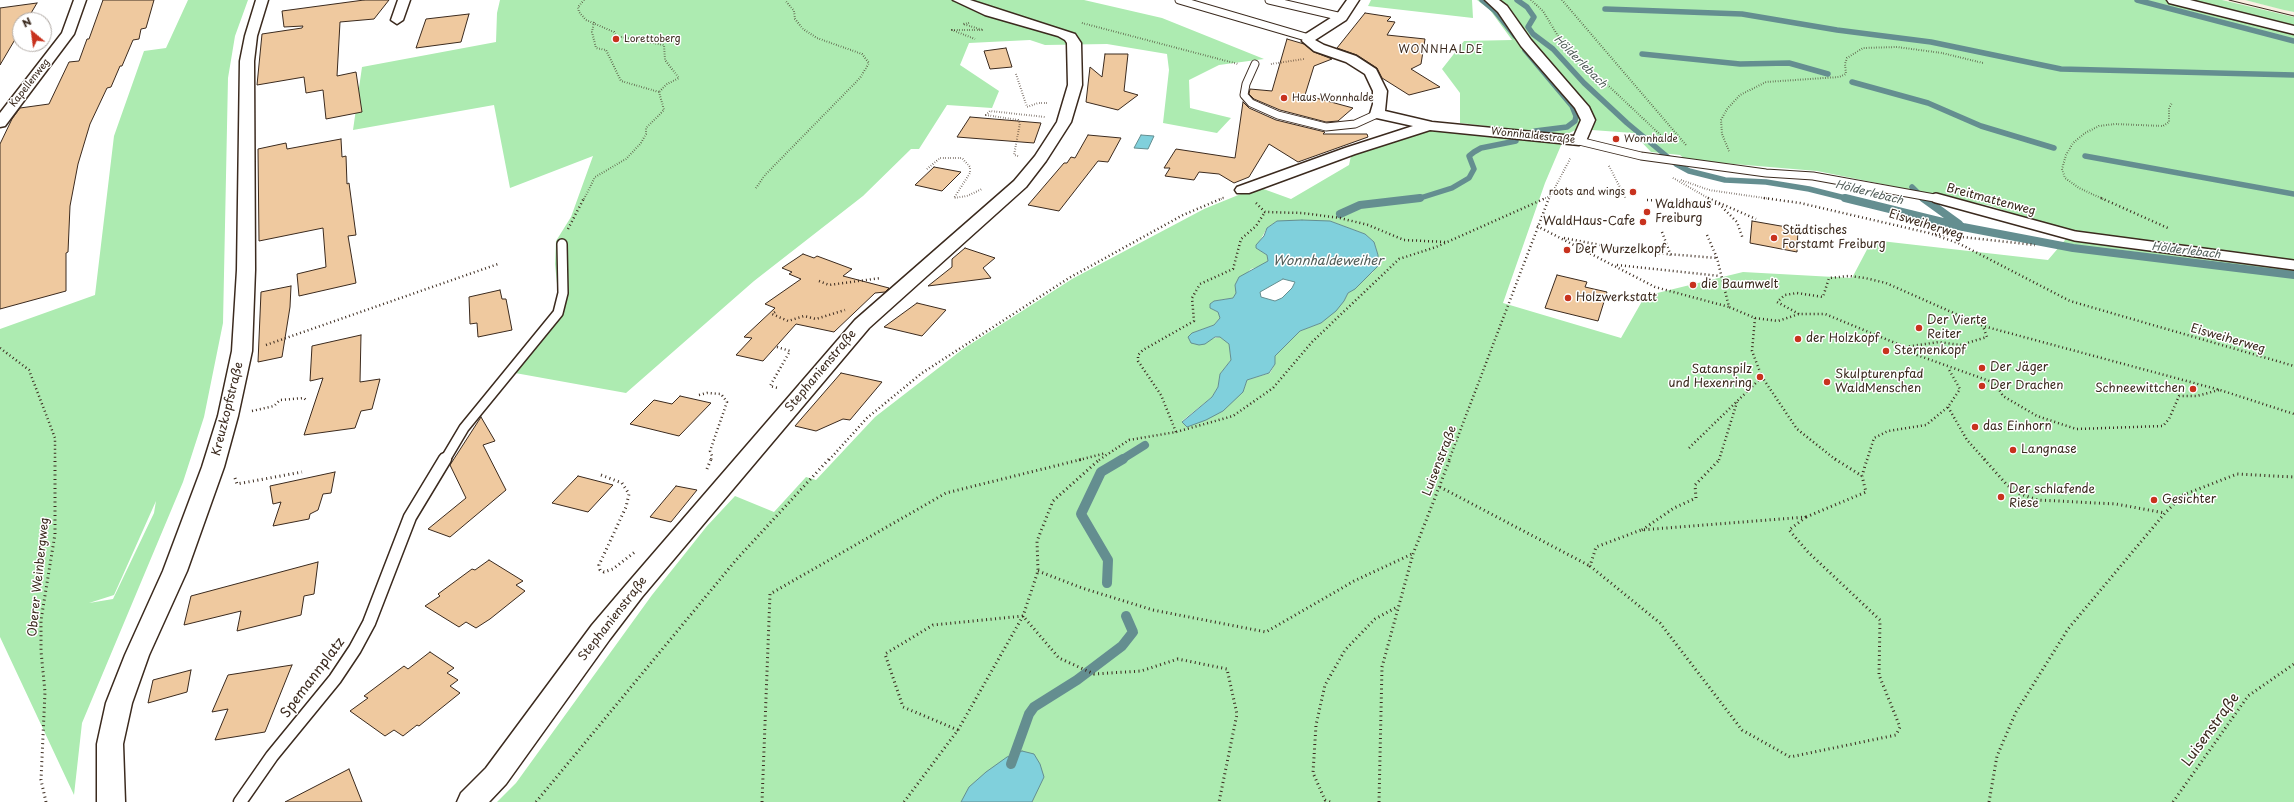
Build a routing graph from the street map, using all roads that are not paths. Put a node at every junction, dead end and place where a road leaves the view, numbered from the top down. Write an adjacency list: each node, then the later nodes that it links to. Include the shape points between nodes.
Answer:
1 (80, 0): 16 (street, Kapellenweg, via 68,34)
2 (262, 0): 22 (street, Kreuzkopfstraße, via 251,36 247,61 246,270 242,351 228,416 208,481 175,571 137,655 119,703 110,744)
3 (404, 0): 11 (street)
4 (959, 0): 24 (street, Stephanienstraße, via 1070,37 1074,43 1075,85 1064,122 1041,158 1020,184 862,324 747,460 690,522 601,632 496,776)
5 (1179, 0): 13 (lane)
6 (1269, 0): 10 (lane)
7 (1353, 0): 10 (street)
8 (1492, 0): 18 (street, Wonnhaldestraße, via 1503,9 1526,43 1582,106 1588,120)
9 (2174, 0): 12 (main road)
10 (1342, 16): 13 (street)
11 (397, 20)
12 (2294, 30)
13 (1309, 38): 15 (street, via 1311,44 1351,59 1371,72 1380,91)
14 (1255, 64): 15 (lane, via 1244,95 1251,103 1278,115 1326,127 1355,124)
15 (1377, 114): 17 (street, Wonnhaldestraße)
16 (0, 124)
17 (1429, 126): 18 (street, Wonnhaldestraße); 19 (street, Wonnhaldestraße, via 1350,151)
18 (1579, 141): 21 (lane, Breitmattenweg, via 1660,158 1813,176 1903,191 2075,236)
19 (1243, 190)
20 (562, 244): 23 (lane, Spemannplatz, via 563,294 558,312 464,428 410,517 369,623 355,649 335,679 272,756)
21 (2294, 265)
22 (111, 802)
23 (240, 802)
24 (471, 802)

